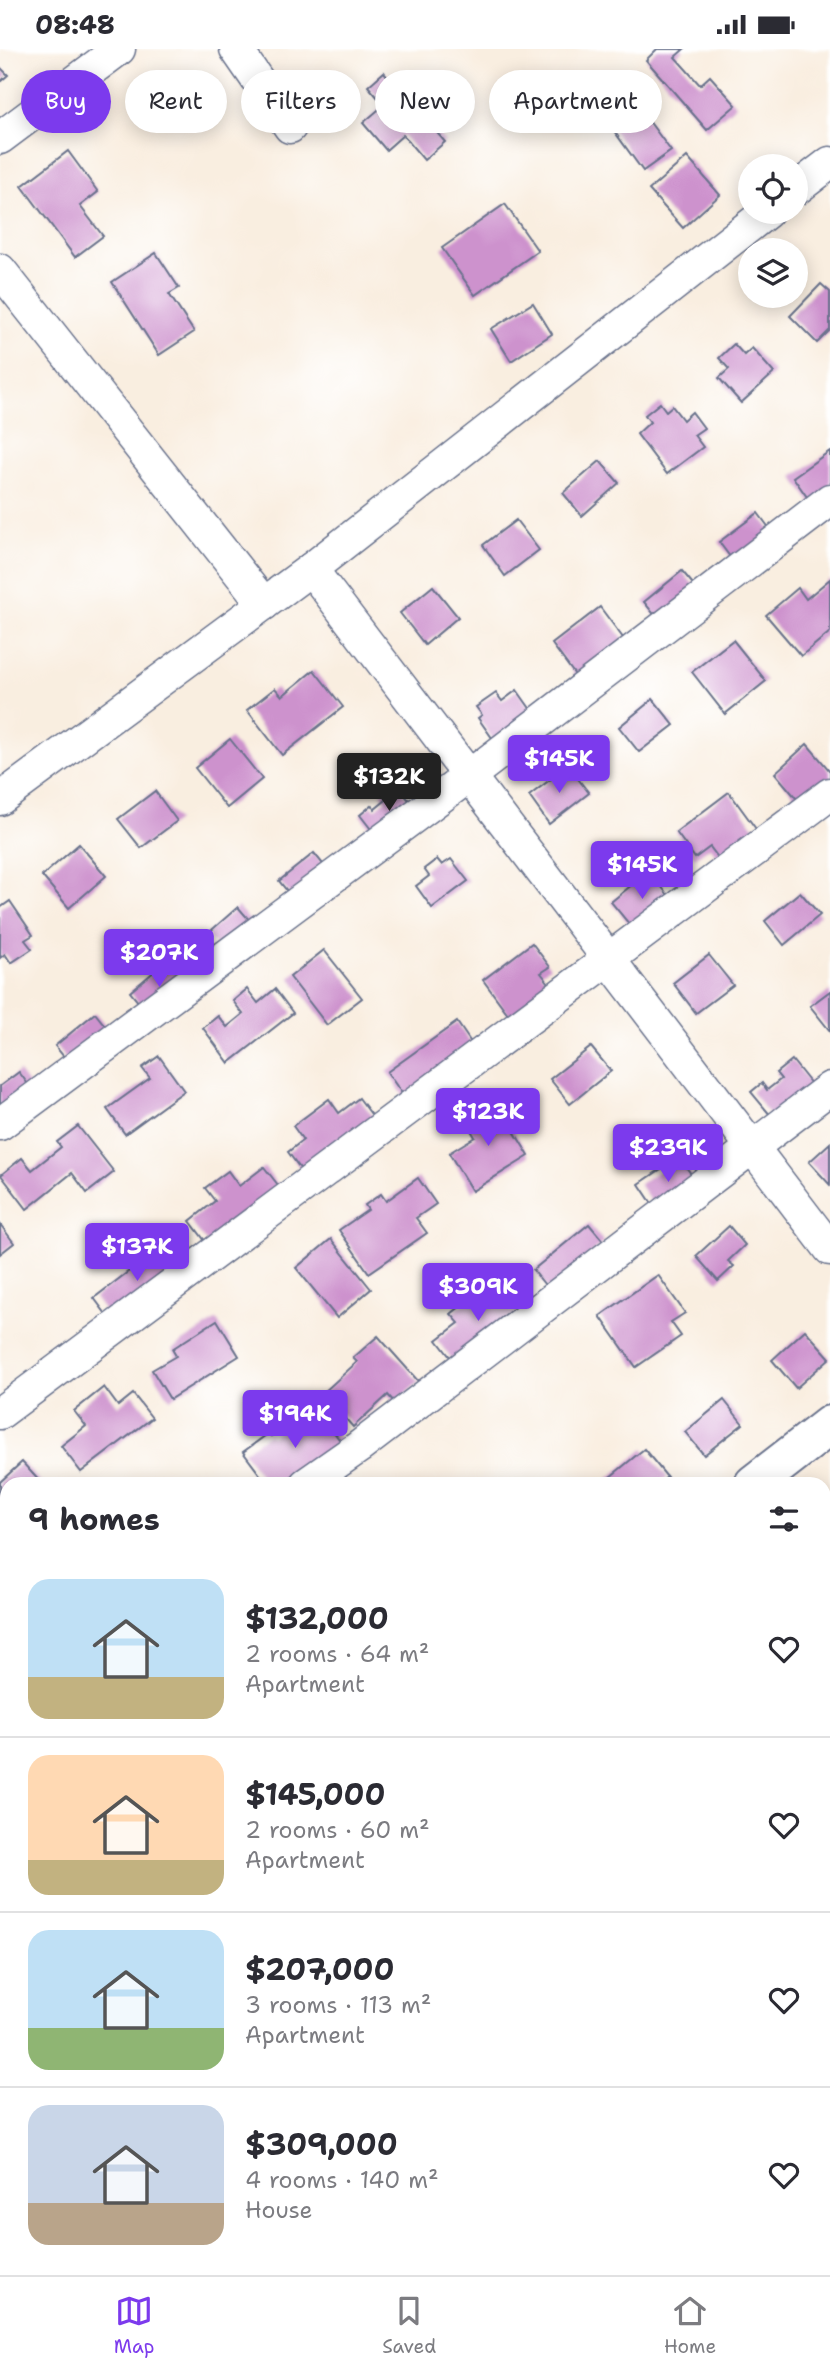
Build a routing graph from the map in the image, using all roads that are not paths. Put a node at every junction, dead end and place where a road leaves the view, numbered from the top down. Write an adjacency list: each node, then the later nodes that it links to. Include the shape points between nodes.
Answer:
1 (119, 49): 4 (street)
2 (236, 49): 3 (street)
3 (251, 70)
4 (0, 138)
5 (830, 163): 6 (street)
6 (808, 180)
7 (752, 224): 10 (street)
8 (0, 270): 11 (street)
9 (830, 501): 12 (street)
10 (311, 569): 11 (street); 12 (street)
11 (264, 604): 14 (street)
12 (469, 776): 15 (street); 17 (street)
13 (830, 794): 15 (street)
14 (0, 799)
15 (608, 959): 18 (street); 20 (street)
16 (830, 1088): 18 (street)
17 (0, 1124)
18 (752, 1147): 19 (street); 22 (street)
19 (830, 1249)
20 (0, 1413)
21 (830, 1425): 23 (street)
22 (316, 1477)
23 (763, 1477)

